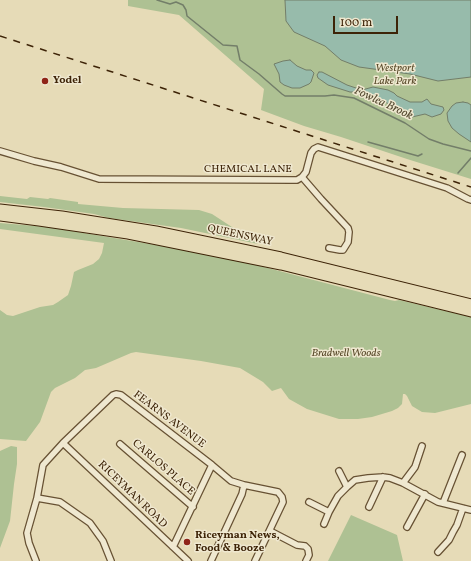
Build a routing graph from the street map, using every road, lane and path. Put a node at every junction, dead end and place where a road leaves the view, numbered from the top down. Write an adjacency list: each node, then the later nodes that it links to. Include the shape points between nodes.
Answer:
1 (0, 151): 2 (street, CHEMICAL LANE, via 99,179 297,180)
2 (302, 177): 3 (street, CHEMICAL LANE, via 311,153 318,147 447,188); 8 (street, via 348,228 348,242 343,250)
3 (471, 200)
4 (0, 205): 7 (highway, via 72,213)
5 (0, 209): 7 (highway, QUEENSWAY)
6 (0, 216): 10 (highway, QUEENSWAY, via 128,234 281,265)
7 (116, 224): 9 (highway, QUEENSWAY, via 281,257)
8 (329, 248)
9 (471, 304)
10 (471, 312)
11 (63, 443): 17 (street, FEARNS AVENUE, via 116,394 121,395); 24 (street, FEARNS AVENUE, via 43,465); 35 (street, RICEYMAN ROAD)
12 (120, 444): 27 (street, CARLOS PLACE)
13 (422, 446): 20 (street, via 415,467)
14 (462, 455): 15 (street)
15 (460, 461): 16 (street); 26 (street)
16 (467, 463)
17 (212, 465): 21 (street, FEARNS AVENUE, via 231,481); 27 (street)
18 (340, 471): 22 (street)
19 (383, 477): 20 (street); 22 (street, via 355,480); 28 (street)
20 (403, 483): 23 (street)
21 (244, 485): 34 (street, FEARNS AVENUE, via 278,492 282,497 283,502); 40 (street)
22 (346, 487): 31 (street)
23 (425, 494): 26 (street); 33 (street)
24 (37, 498): 37 (street, FEARNS AVENUE, via 27,533); 38 (street, via 60,502 90,523 103,541)
25 (309, 502): 31 (street)
26 (443, 503): 29 (street)
27 (193, 507): 35 (street)
28 (369, 507)
29 (463, 508): 30 (street); 36 (street, via 449,540)
30 (471, 510)
31 (329, 512): 32 (street)
32 (324, 524)
33 (407, 527)
34 (270, 531): 41 (street, FEARNS AVENUE); 42 (street, via 308,548)
35 (173, 547): 39 (street, RICEYMAN ROAD)
36 (438, 552)
37 (36, 561)
38 (111, 561)
39 (188, 561)
40 (211, 561)
41 (255, 561)
42 (306, 561)

